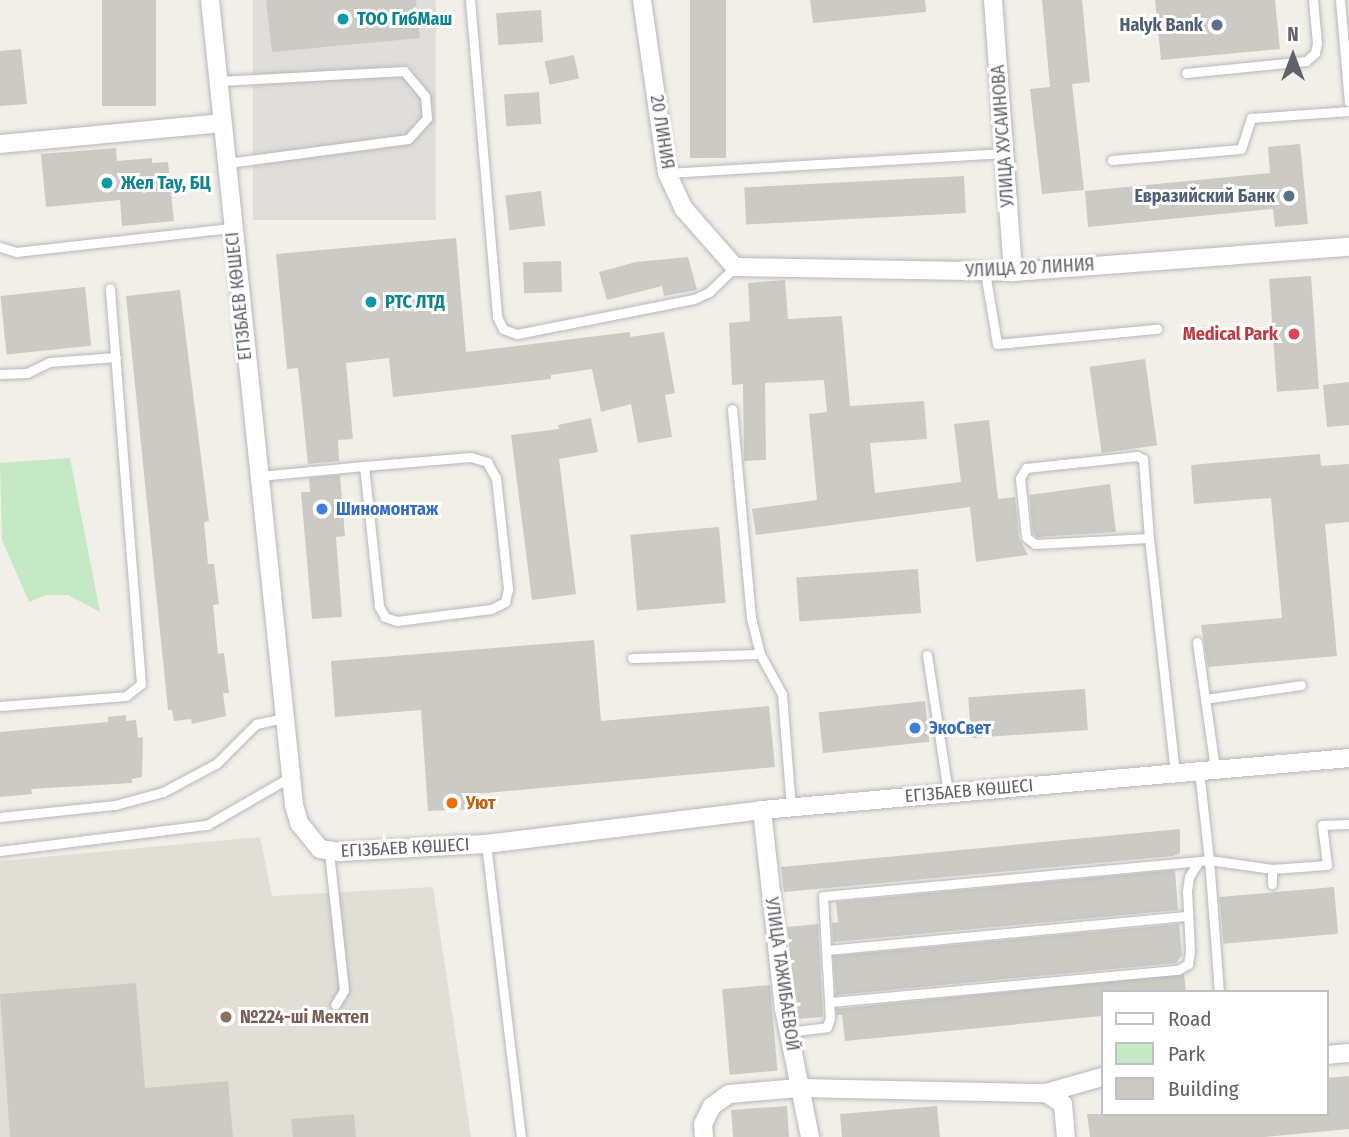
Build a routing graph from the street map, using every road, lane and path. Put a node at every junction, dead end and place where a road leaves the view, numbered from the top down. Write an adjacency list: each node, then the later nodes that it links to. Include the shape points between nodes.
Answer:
1 (210, 0): 8 (street, ЕГІЗБАЕВ КӨШЕСІ)
2 (470, 0): 20 (lane, via 497,317 503,329 517,334 694,299 709,292)
3 (642, 0): 16 (street, 20 ЛИНИЯ)
4 (993, 0): 13 (street, УЛИЦА ХУСАИНОВА)
5 (1312, 0): 7 (lane, via 1317,43 1315,53 1306,61)
6 (1340, 0): 9 (lane)
7 (1186, 74)
8 (219, 81): 11 (street, ЕГІЗБАЕВ КӨШЕСІ); 15 (lane, via 404,71 425,96 427,118 408,139)
9 (1349, 102)
10 (1349, 111): 14 (lane, via 1251,118 1241,149)
11 (222, 123): 12 (street); 15 (street, ЕГІЗБАЕВ КӨШЕСІ)
12 (0, 144)
13 (1004, 153): 16 (lane); 22 (street, УЛИЦА ХУСАИНОВА)
14 (1112, 160)
15 (228, 163): 17 (street, ЕГІЗБАЕВ КӨШЕСІ)
16 (667, 173): 20 (street, 20 ЛИНИЯ, via 684,209)
17 (231, 228): 18 (lane, via 16,253); 29 (street, ЕГІЗБАЕВ КӨШЕСІ)
18 (0, 247)
19 (1349, 247): 22 (street, УЛИЦА 20 ЛИНИЯ)
20 (735, 267): 21 (street, УЛИЦА 20 ЛИНИЯ)
21 (985, 272): 22 (street, УЛИЦА 20 ЛИНИЯ); 24 (lane, via 997,344)
22 (1013, 272)
23 (110, 288): 25 (lane)
24 (1157, 328)
25 (116, 357): 26 (lane, via 50,362 27,373); 37 (lane, via 141,684 126,696)
26 (0, 374)
27 (732, 409): 32 (lane, via 751,618)
28 (364, 466): 28 (lane, via 471,457 486,462 496,478 508,589 505,602 491,609 397,621 385,617 379,606); 29 (lane)
29 (258, 476): 38 (street, ЕГІЗБАЕВ КӨШЕСІ)
30 (1149, 538): 30 (lane, via 1143,459 1137,456 1026,468 1020,478 1026,537 1035,544); 41 (lane)
31 (1197, 642): 36 (lane)
32 (760, 654): 34 (lane); 44 (lane, via 782,694)
33 (927, 655): 43 (lane)
34 (632, 658)
35 (1301, 685): 36 (lane)
36 (1205, 699): 40 (lane)
37 (0, 706)
38 (284, 718): 42 (street, ЕГІЗБАЕВ КӨШЕСІ); 46 (lane, via 256,724 217,763 163,792 115,805)
39 (1349, 758): 40 (street, ЕГІЗБАЕВ КӨШЕСІ)
40 (1207, 770): 41 (street, ЕГІЗБАЕВ КӨШЕСІ); 51 (lane)
41 (1175, 773): 43 (street, ЕГІЗБАЕВ КӨШЕСІ)
42 (290, 778): 49 (lane, via 207,825); 50 (street, ЕГІЗБАЕВ КӨШЕСІ, via 299,824 320,849)
43 (948, 793): 44 (street, ЕГІЗБАЕВ КӨШЕСІ)
44 (790, 808): 45 (street, ЕГІЗБАЕВ КӨШЕСІ)
45 (762, 810): 48 (street, ЕГІЗБАЕВ КӨШЕСІ); 60 (street, УЛИЦА ТАЖИБАЕВОЙ)
46 (0, 817)
47 (1349, 824): 53 (lane, via 1322,825 1326,864)
48 (486, 844): 50 (street, ЕГІЗБАЕВ КӨШЕСІ); 66 (lane)
49 (0, 851)
50 (329, 852): 59 (lane, via 344,990)
51 (1209, 860): 52 (lane); 53 (lane); 57 (lane)
52 (1198, 862): 55 (lane, via 1189,877); 56 (lane, via 823,896)
53 (1272, 869): 54 (lane)
54 (1272, 884)
55 (1188, 916): 56 (lane); 58 (lane, via 1188,964 1178,970)
56 (827, 950): 58 (lane)
57 (1219, 990)
58 (831, 1002): 60 (lane, via 827,1027)
59 (335, 1005)
60 (788, 1032): 64 (street, УЛИЦА ТАЖИБАЕВОЙ)
61 (1349, 1053): 62 (street)
62 (1328, 1055)
63 (1100, 1078): 65 (street)
64 (799, 1088): 65 (street); 67 (street, via 729,1094 712,1106 703,1124); 68 (street, УЛИЦА ТАЖИБАЕВОЙ)
65 (1046, 1093): 69 (street, via 1063,1104)
66 (521, 1137)
67 (704, 1137)
68 (810, 1137)
69 (1066, 1137)

